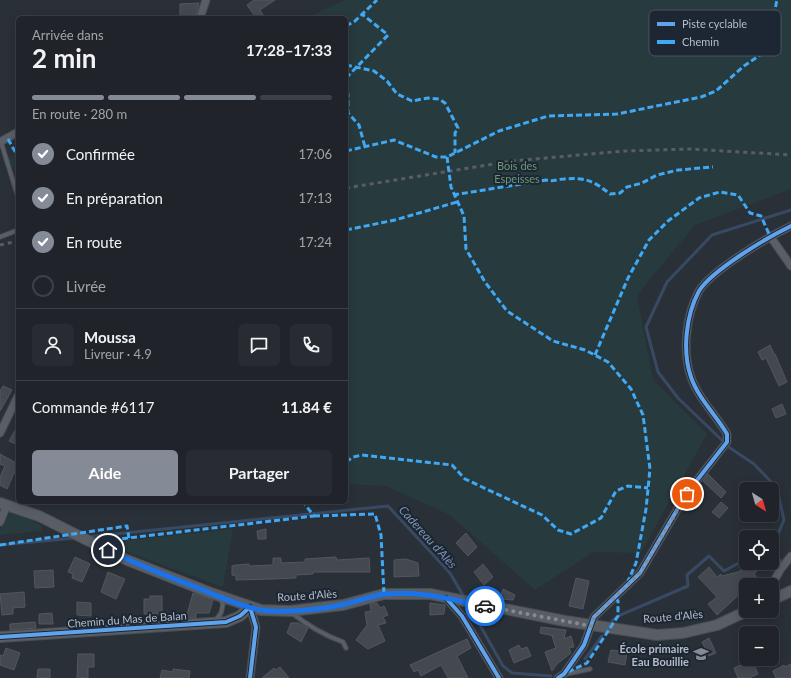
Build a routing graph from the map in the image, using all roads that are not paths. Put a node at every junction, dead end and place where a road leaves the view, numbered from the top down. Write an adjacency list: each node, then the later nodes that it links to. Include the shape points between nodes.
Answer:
1 (206, 0): 2 (street)
2 (201, 16)
3 (16, 133): 4 (street)
4 (1, 142): 5 (lane)
5 (16, 191)
6 (791, 226): 8 (street)
7 (16, 231): 9 (lane)
8 (770, 236): 10 (street); 25 (street, via 708,280 694,304 687,335 687,357 691,378 727,434 727,442 687,494 640,573 594,617)
9 (0, 237)
10 (791, 266)
11 (16, 400): 12 (street)
12 (0, 433)
13 (3, 504): 14 (street); 18 (main road, Route d'Alès, via 39,516 127,560)
14 (0, 522)
15 (791, 556): 16 (street)
16 (776, 578)
17 (791, 591): 19 (main road)
18 (218, 596): 21 (main road, Route d'Alès); 24 (lane, via 223,604 221,613)
19 (779, 597)
20 (446, 598): 22 (main road, Route d'Alès, via 430,594 384,594 343,605); 25 (main road, Route d'Alès); 31 (street, via 462,616)
21 (250, 607): 22 (main road, Route d'Alès); 24 (main road, Chemin du Mas de Balan, via 240,616 226,622); 30 (street, via 256,627)
22 (290, 611): 27 (lane, via 302,622 344,642)
23 (739, 615): 25 (main road, Route d'Alès, via 717,625 627,631)
24 (213, 623): 26 (main road, Chemin du Mas de Balan)
25 (596, 627): 29 (street)
26 (0, 637)
27 (346, 648)
28 (590, 669): 29 (lane)
29 (561, 676)
30 (250, 678)
31 (499, 678)

